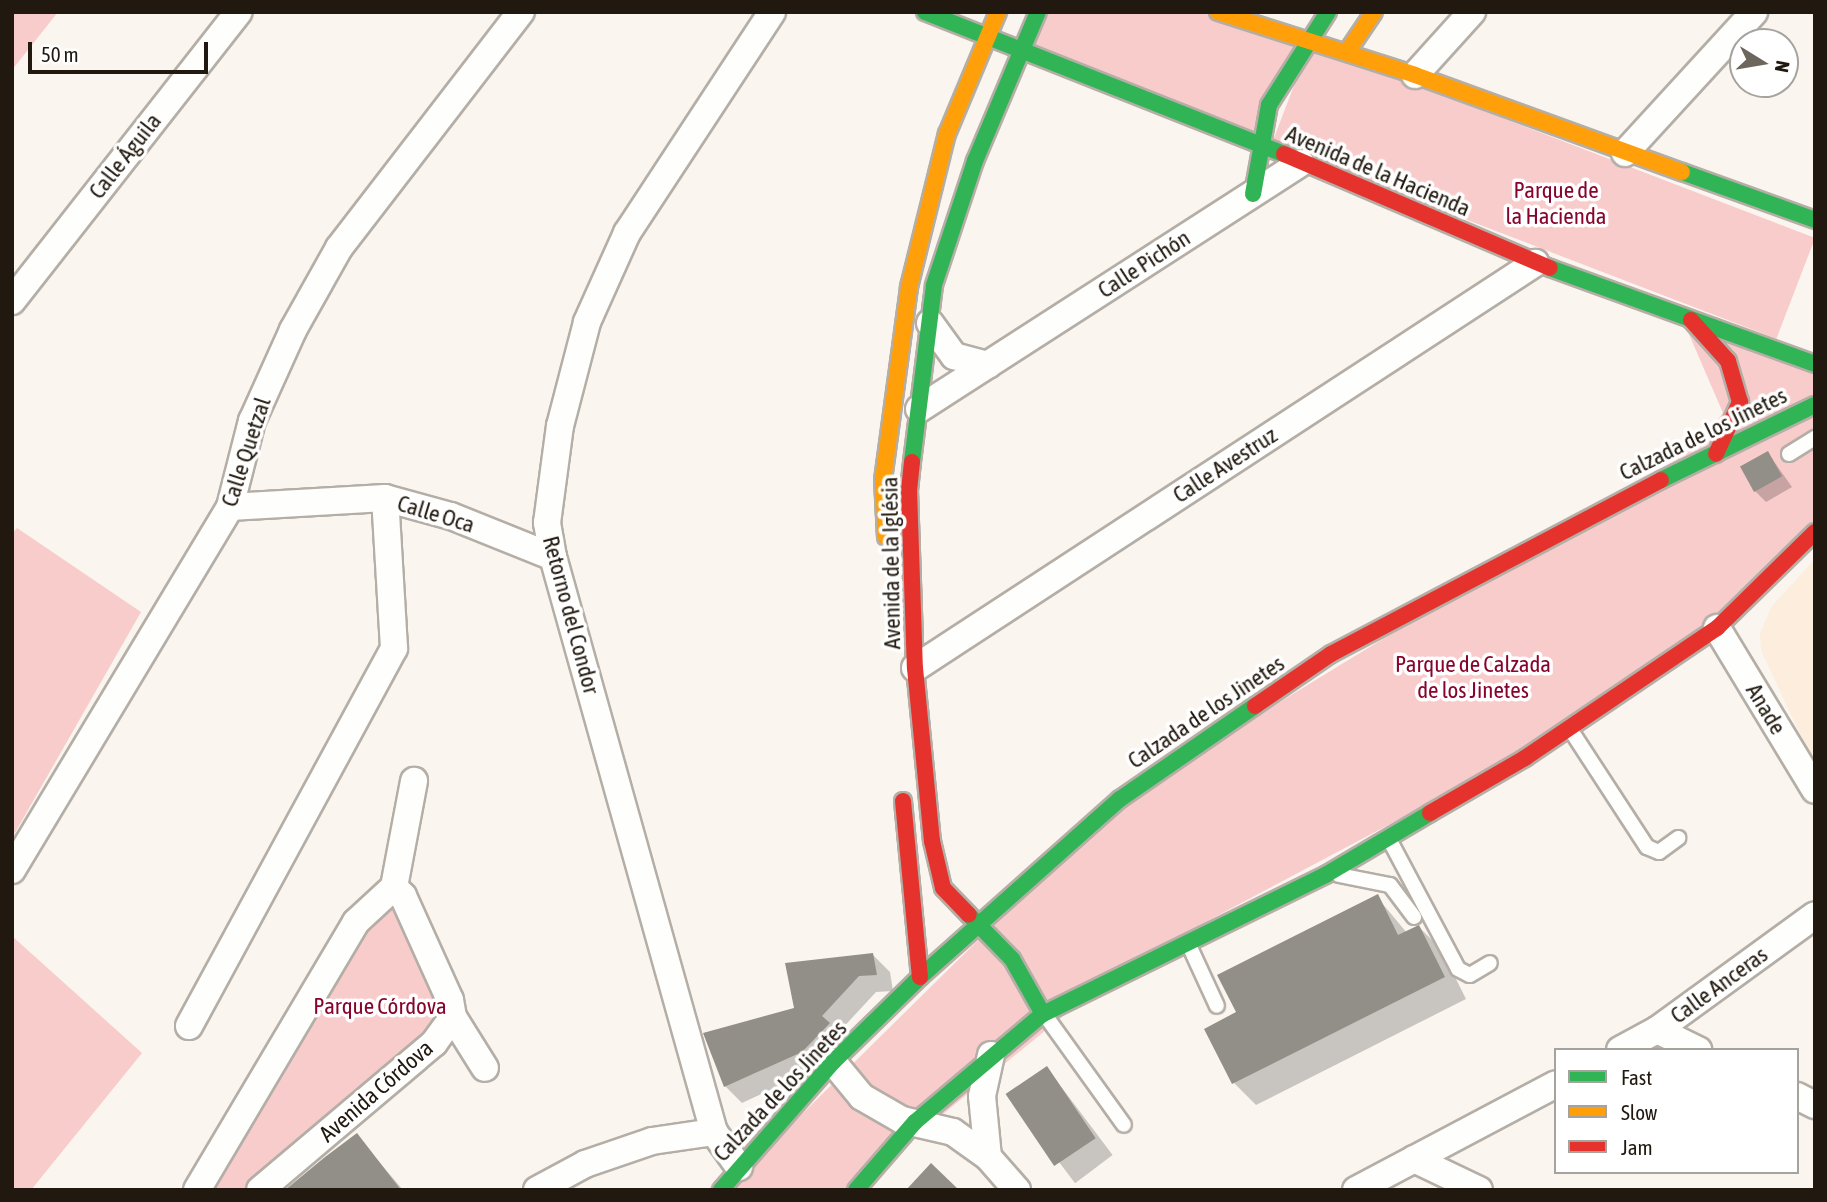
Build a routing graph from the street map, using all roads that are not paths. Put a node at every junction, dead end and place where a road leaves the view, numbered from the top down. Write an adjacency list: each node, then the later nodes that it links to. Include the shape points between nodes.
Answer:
1 (239, 12): 23 (street, Calle Águila)
2 (521, 12): 34 (street, Calle Quetzal, via 339,248 293,330 252,421)
3 (772, 12): 37 (street, Retorno del Condor, via 627,233 587,322 560,426 547,523)
4 (925, 12): 12 (main road, Avenida de la Hacienda)
5 (998, 12): 12 (main road, Avenida de la Iglésia)
6 (1038, 12): 14 (main road, Avenida de la Iglésia)
7 (1218, 12): 13 (main road)
8 (1328, 12): 13 (main road)
9 (1374, 12): 15 (main road)
10 (1472, 12): 16 (street)
11 (1754, 12): 18 (street)
12 (985, 37): 14 (main road, Avenida de la Hacienda); 36 (main road, Avenida de la Iglésia, via 947,134 909,287 883,480)
13 (1309, 40): 15 (main road); 17 (main road, via 1279,82)
14 (1021, 48): 17 (main road, Avenida de la Hacienda); 25 (main road, Avenida de la Iglésia, via 975,161 934,285)
15 (1347, 52): 16 (main road)
16 (1415, 75): 18 (main road)
17 (1261, 144): 19 (main road, Avenida de la Hacienda); 20 (main road)
18 (1625, 153): 21 (main road)
19 (1301, 163): 20 (street, Calle Pichón); 22 (main road, Avenida de la Hacienda)
20 (1253, 194): 27 (street, Calle Pichón)
21 (1815, 220)
22 (1535, 263): 24 (main road, Avenida de la Hacienda); 39 (street, Calle Avestruz)
23 (12, 301)
24 (1691, 320): 26 (main road, Avenida de la Hacienda); 31 (main road, via 1728,361 1740,402)
25 (930, 323): 27 (street, via 954,356); 29 (main road, Avenida de la Iglésia)
26 (1815, 364)
27 (988, 365): 29 (street, Calle Pichón)
28 (1815, 405): 31 (main road, Calzada de los Jinetes)
29 (919, 409): 39 (main road, Avenida de la Iglésia, via 909,490)
30 (1815, 438): 32 (lane)
31 (1716, 454): 51 (main road, Calzada de los Jinetes, via 1331,654 1120,799)
32 (1789, 454)
33 (385, 498): 34 (street, Calle Oca); 37 (street, Calle Oca, via 451,516); 58 (street, via 394,648)
34 (230, 507): 46 (street, Calle Quetzal)
35 (1815, 532): 38 (main road)
36 (887, 548)
37 (553, 557): 70 (street, Retorno del Condor)
38 (1717, 628): 40 (main road); 43 (street, Anade)
39 (915, 668): 51 (main road, Avenida de la Iglésia, via 932,841 943,888 963,912)
40 (1569, 728): 44 (main road); 45 (lane, via 1647,847 1659,852)
41 (414, 781): 48 (street)
42 (901, 783): 54 (main road)
43 (1815, 790)
44 (1388, 838): 47 (main road); 53 (lane, via 1458,969 1469,975)
45 (1678, 838)
46 (12, 870)
47 (1327, 874): 50 (lane, via 1390,885); 52 (main road)
48 (394, 887): 57 (street, via 403,896 450,1000); 74 (street, via 356,922)
49 (1815, 915): 59 (street, Calle Anceras)
50 (1414, 917)
51 (982, 924): 54 (main road, Calzada de los Jinetes); 56 (main road, Avenida de la Iglésia, via 1012,959)
52 (1187, 942): 55 (lane); 56 (main road)
53 (1490, 963)
54 (920, 977): 63 (main road, Calzada de los Jinetes)
55 (1217, 1006)
56 (1043, 1013): 62 (main road); 69 (lane)
57 (453, 1017): 64 (street); 75 (street, Avenida Córdova, via 434,1043)
58 (189, 1026)
59 (1657, 1030): 60 (street, Calle Anceras); 61 (street)
60 (1624, 1048)
61 (1694, 1048)
62 (991, 1055): 68 (main road); 71 (street, via 982,1096)
63 (834, 1062): 68 (street, via 862,1097 902,1120); 73 (main road, Calzada de los Jinetes)
64 (485, 1068)
65 (1554, 1085): 72 (street)
66 (1799, 1097): 67 (street)
67 (1815, 1105)
68 (915, 1122): 71 (street, via 953,1132); 78 (main road)
69 (1124, 1125)
70 (714, 1132): 73 (street, Retorno del Condor); 76 (street, via 641,1145 584,1164)
71 (988, 1157): 79 (street)
72 (1414, 1158): 80 (street); 81 (street)
73 (739, 1167): 77 (main road, Calzada de los Jinetes)
74 (197, 1190)
75 (260, 1190)
76 (537, 1190)
77 (721, 1190)
78 (856, 1190)
79 (1017, 1190)
80 (1356, 1190)
81 (1479, 1190)

